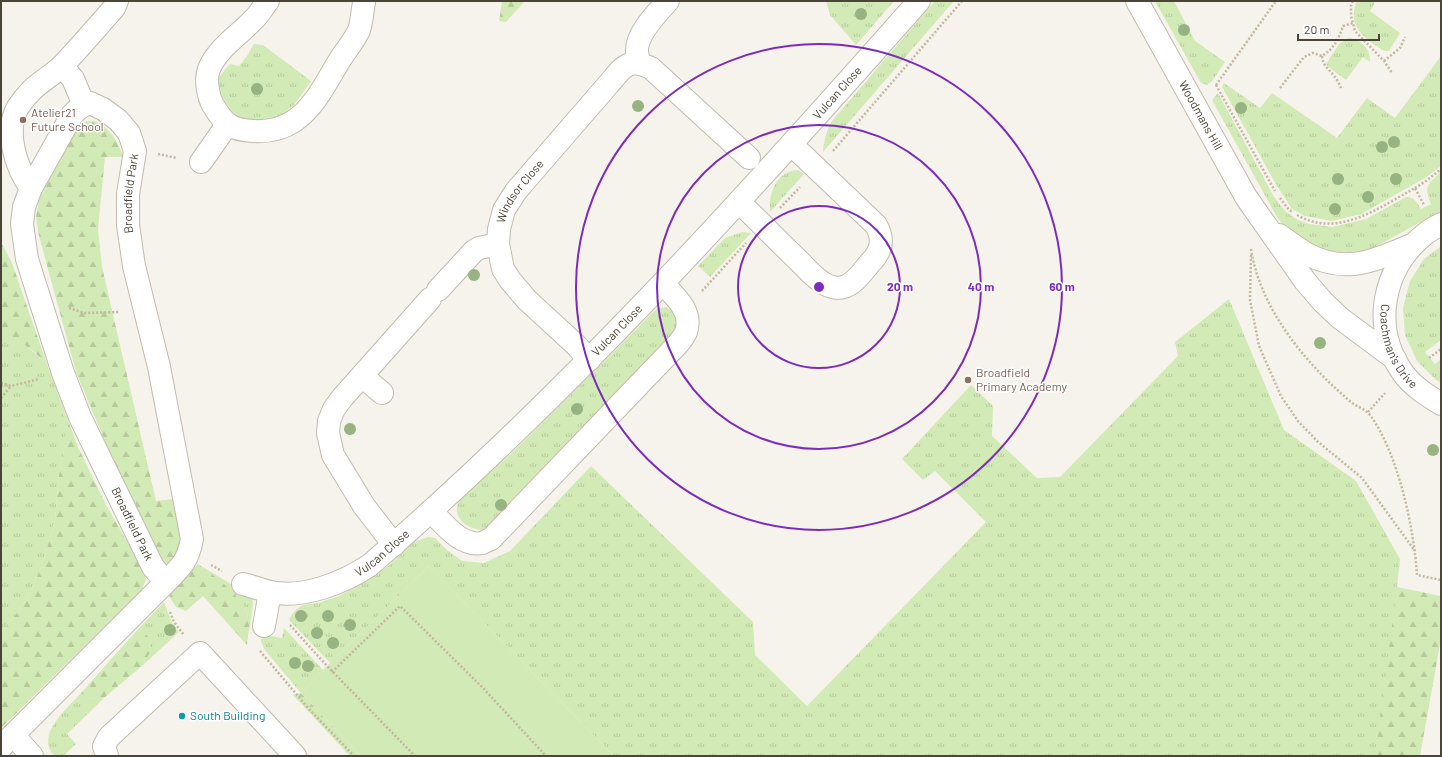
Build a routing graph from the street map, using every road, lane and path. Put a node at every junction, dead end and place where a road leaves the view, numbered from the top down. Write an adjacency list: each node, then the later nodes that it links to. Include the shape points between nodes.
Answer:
1 (117, 1): 14 (street, via 114,8)
2 (268, 1): 21 (street, via 254,19 219,52 208,70 207,84 211,101)
3 (668, 1): 13 (street, via 640,36 637,51)
4 (919, 1): 22 (street, Vulcan Close)
5 (1137, 1): 19 (street, Woodmans Hill)
6 (1276, 1): 16 (path)
7 (1353, 1): 9 (path, via 1350,6)
8 (364, 3): 21 (street, via 359,29 352,44 325,87 294,121 268,131 240,130)
9 (1353, 23): 11 (path, via 1343,26 1336,43 1329,53); 12 (path, via 1355,32)
10 (1405, 37): 12 (path, via 1400,48)
11 (1322, 56): 17 (path, via 1313,53 1304,57); 18 (path, via 1326,69 1334,75)
12 (1384, 61): 15 (path)
13 (641, 64): 24 (street, via 651,68); 33 (street, Windsor Close, via 630,63 622,69 516,191 504,210)
14 (62, 66): 20 (street, via 73,79); 27 (street, via 33,89 17,108 13,144 15,157)
15 (1392, 72)
16 (1216, 85): 19 (path); 28 (path, via 1276,193 1289,210 1304,219 1331,224 1346,222 1363,217)
17 (1280, 88)
18 (1341, 88)
19 (1191, 100): 32 (street, Woodmans Hill, via 1246,197)
20 (84, 105): 23 (street, Broadfield Park, via 90,103 118,120 129,133); 27 (street, Broadfield Park, via 72,115)
21 (227, 125): 25 (street)
22 (792, 145): 29 (street, Vulcan Close); 29 (street, via 876,225 881,242 879,250 869,264 842,288 825,284)
23 (135, 150): 25 (path); 39 (street, Broadfield Park, via 128,194 128,225)
24 (749, 158)
25 (201, 162)
26 (1441, 169): 28 (path)
27 (31, 188): 38 (street, Broadfield Park, via 24,207 22,224 27,259)
28 (1415, 188): 30 (path)
29 (739, 202): 37 (street, Vulcan Close)
30 (1426, 207)
31 (1441, 224): 35 (street, Coachman's Drive)
32 (1268, 227): 35 (street, Woodmans Hill, via 1307,254 1326,262 1343,265 1355,265 1377,259); 42 (street, Woodmans Hill, via 1305,281 1323,302)
33 (498, 244): 43 (street, Windsor Close, via 503,269 510,280 526,300); 45 (street, via 474,251)
34 (1250, 244): 36 (path)
35 (1412, 245): 42 (street, Coachman's Drive, via 1397,265 1386,294 1386,334)
36 (1251, 251): 52 (path, via 1262,287 1288,334 1307,359 1333,385 1351,402); 56 (path, via 1250,300 1254,323 1259,346 1282,396 1298,421 1317,441 1362,478)
37 (663, 284): 43 (street, Vulcan Close); 53 (street, via 685,309 688,324 686,333 672,351 491,539 472,542 460,538)
38 (39, 295): 39 (path, via 84,313); 44 (street, Broadfield Park)
39 (144, 309): 55 (street, Broadfield Park, via 161,374 190,523)
40 (1441, 349): 41 (path)
41 (1429, 358)
42 (1395, 359): 51 (street, Coachman's Drive, via 1416,387)
43 (589, 360): 53 (street, Vulcan Close, via 514,435)
44 (63, 373): 47 (path); 58 (street, Broadfield Park, via 80,417 153,567)
45 (362, 376): 48 (street); 54 (street, via 334,409 329,421 329,443 333,455 364,506)
46 (1, 383): 47 (path)
47 (11, 386): 50 (path)
48 (382, 393)
49 (1385, 394): 52 (path)
50 (1, 398)
51 (1441, 404)
52 (1368, 412): 56 (path, via 1379,428 1390,453 1402,490)
53 (431, 511): 54 (street, Vulcan Close)
54 (394, 545): 60 (street, Vulcan Close, via 355,576 339,583 289,593)
55 (190, 552): 58 (street); 59 (path)
56 (1415, 552): 57 (path, via 1417,575)
57 (1441, 580)
58 (166, 582): 61 (path, via 167,605 174,622); 63 (street)
59 (243, 584): 60 (street, Vulcan Close)
60 (267, 609): 62 (path, via 288,623); 67 (path, via 254,644 308,708)
61 (200, 653): 65 (street, via 109,738 104,746); 66 (street)
62 (332, 672): 68 (path); 69 (path, via 400,606 482,687)
63 (7, 741): 64 (street)
64 (32, 756)
65 (106, 756)
66 (295, 756)
67 (354, 756)
68 (415, 756)
69 (546, 756)

